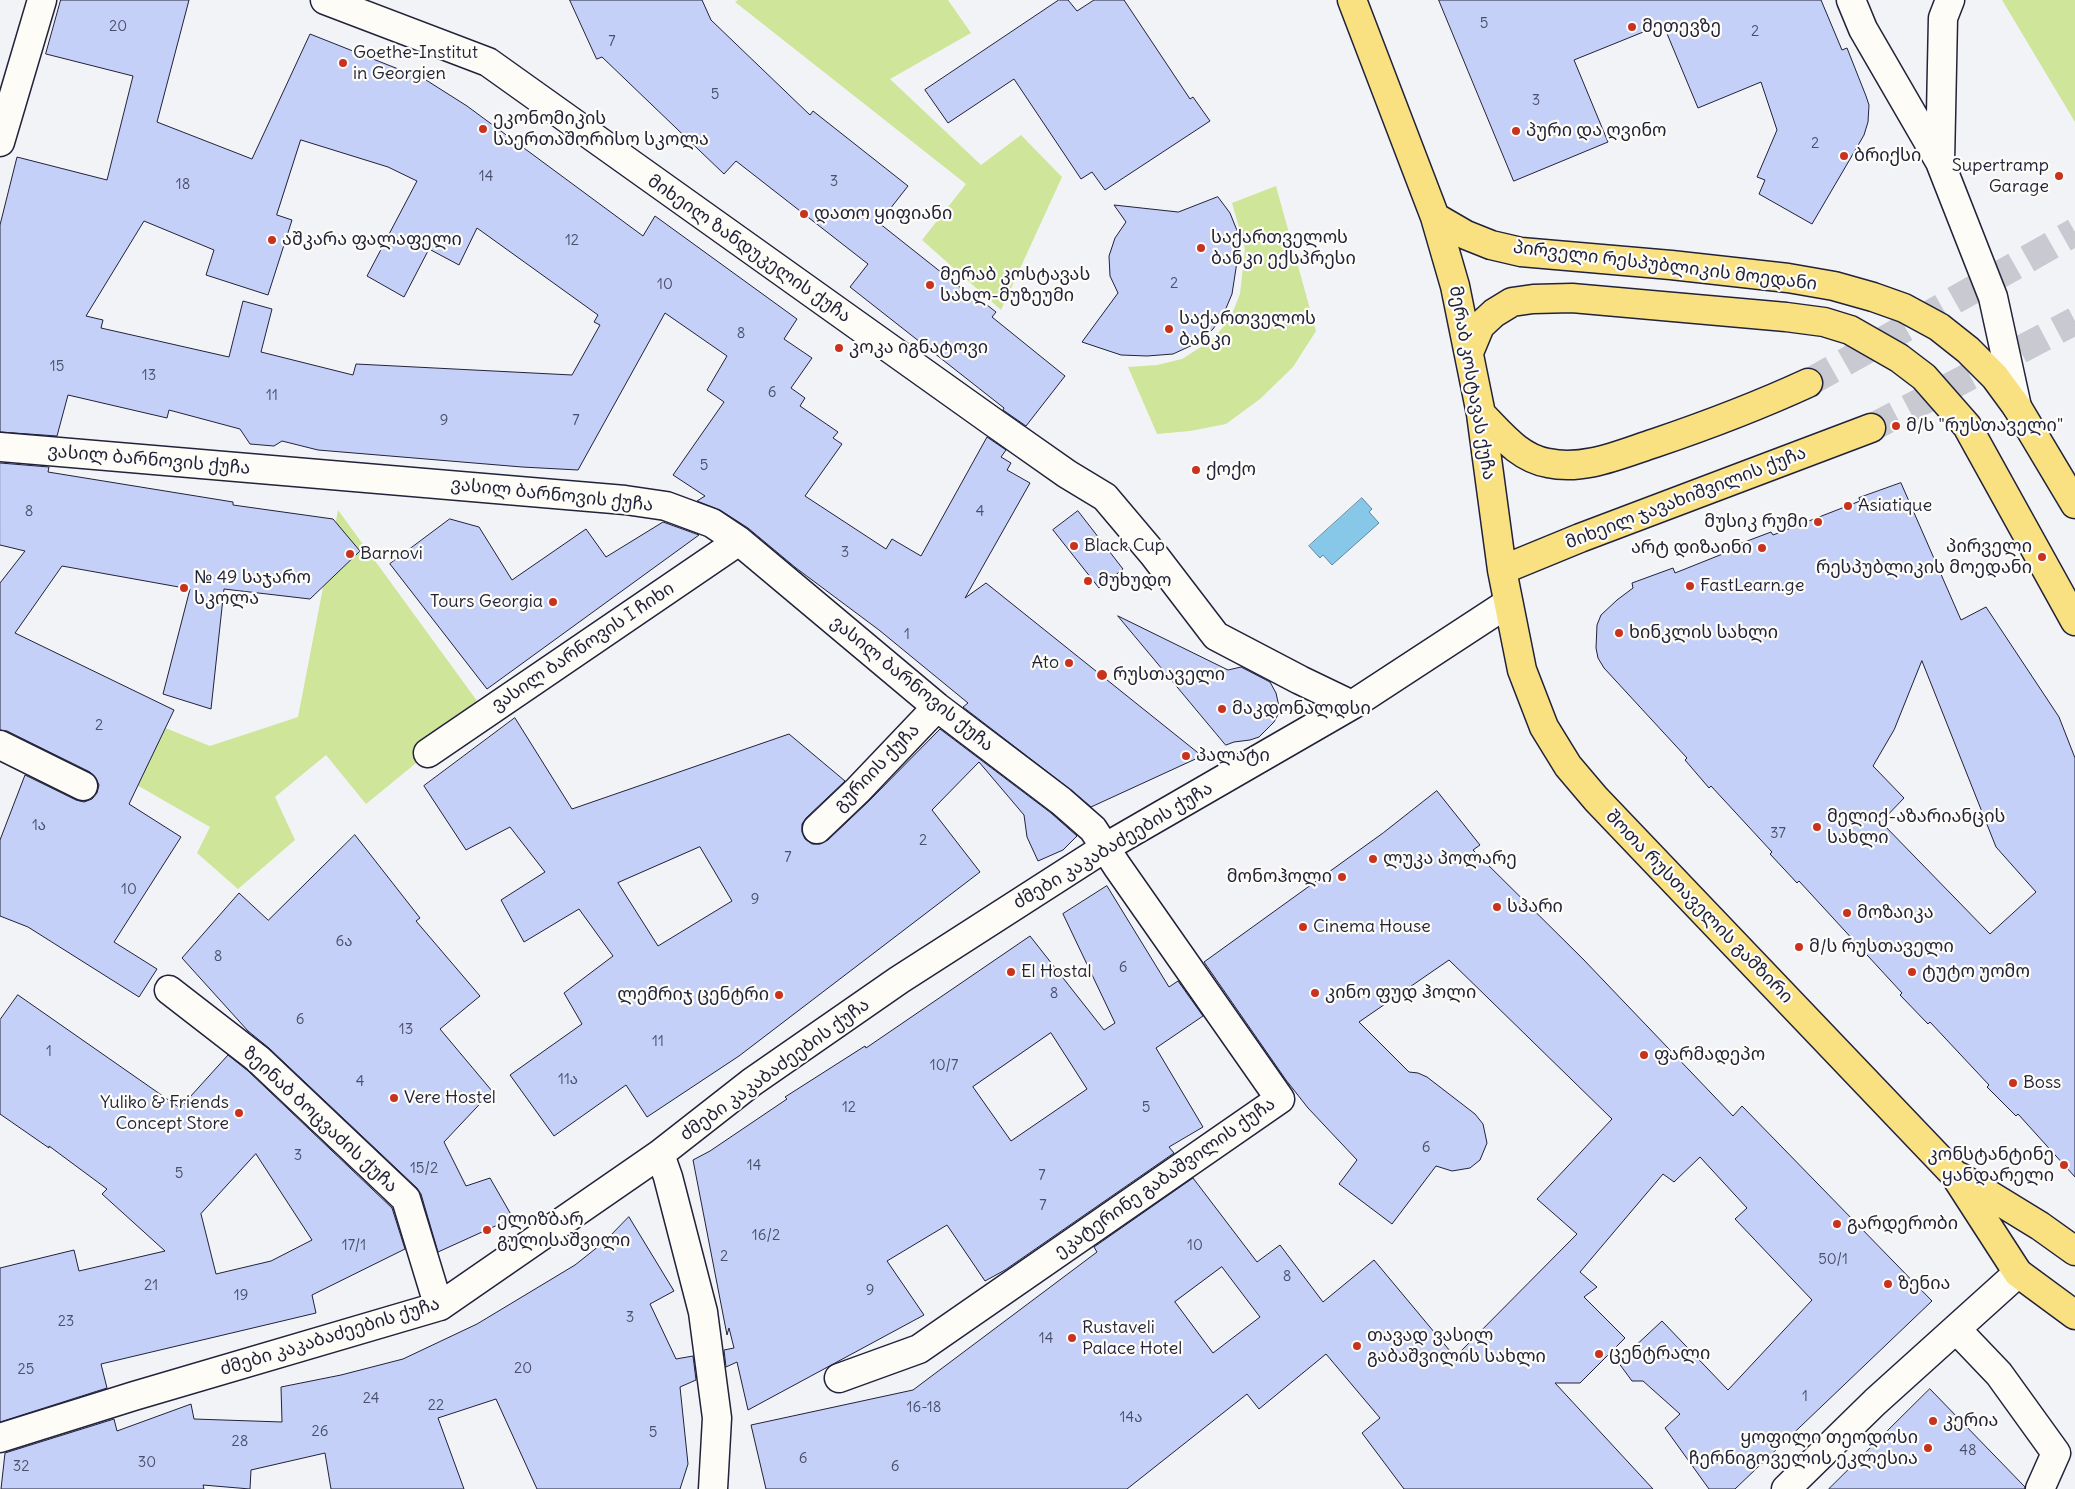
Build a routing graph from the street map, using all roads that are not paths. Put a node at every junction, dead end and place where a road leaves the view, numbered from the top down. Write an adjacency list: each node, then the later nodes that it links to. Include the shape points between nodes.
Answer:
1 (42, 0): 6 (street)
2 (325, 0): 20 (street, მიხეილ ზანდუკელის ქუჩა, via 488,62 969,405 1104,497 1154,555 1216,636)
3 (1352, 0): 8 (main road, მერაბ კოსტავას ქუჩა)
4 (1851, 0): 7 (street, via 1863,29)
5 (1950, 0): 7 (street, via 1943,18)
6 (0, 142)
7 (1940, 162): 11 (street, via 1993,297)
8 (1435, 217): 9 (main road, მერაბ კოსტავას ქუჩა); 11 (main road, პირველი რესპუბლიკის მოედანი, via 1490,245 1520,252 1788,278 1873,297 1904,308 1939,327 1995,377)
9 (1470, 350): 12 (main road, მერაბ კოსტავას ქუჩა); 19 (main road, პირველი რესპუბლიკის მოედანი, via 1480,326 1494,313 1512,302 1533,299 1572,298 1786,317 1824,322 1850,330 1924,376 1967,426)
10 (1808, 383): 12 (main road, via 1694,430 1607,459 1578,465 1548,464 1525,455)
11 (2017, 408): 15 (main road, პირველი რესპუბლიკის მოედანი)
12 (1481, 414): 17 (main road, მერაბ კოსტავას ქუჩა)
13 (1871, 428): 17 (main road, მიხეილ ჯავახიშვილის ქუჩა)
14 (0, 447): 16 (street, ვასილ ბარნოვის ქუჩა, via 625,500 666,506 694,516 712,523)
15 (2075, 504)
16 (739, 541): 21 (street, ვასილ ბარნოვის ქუჩა); 23 (street, ვასილ ბარნოვის I ჩიხი)
17 (1502, 570): 18 (main road, მერაბ კოსტავას ქუჩა)
18 (1508, 602): 20 (street, ძმები კაკაბაძეების ქუჩა); 29 (main road, შოთა რუსთაველის გამზირი, via 1522,670 1532,698 1568,766)
19 (2075, 621)
20 (1352, 705): 26 (street, ძმები კაკაბაძეების ქუჩა)
21 (937, 707): 25 (street, გურიის ქუჩა); 26 (street, ვასილ ბარნოვის ქუჩა, via 1061,801 1093,830)
22 (0, 746): 24 (street)
23 (428, 753)
24 (83, 786)
25 (817, 830)
26 (1106, 847): 28 (street, ძმები კაკაბაძეების ქუჩა, via 899,980 752,1082); 35 (street, ეკატერინე გაბაშვილის ქუჩა, via 1280,1099 919,1349)
27 (169, 990): 32 (street, ზეინაბ ბოცვაძის ქუჩა, via 258,1059 406,1199)
28 (660, 1154): 32 (street, ძმები კაკაბაძეების ქუჩა); 37 (street, via 703,1312 717,1418)
29 (1954, 1174): 30 (main road, შოთა რუსთაველის გამზირი); 31 (main road, შოთა რუსთაველის გამზირი)
30 (2075, 1250)
31 (2018, 1273): 33 (main road, შოთა რუსთაველის გამზირი); 34 (street)
32 (440, 1306): 36 (street, ძმები კაკაბაძეების ქუჩა)
33 (2075, 1315)
34 (1956, 1330): 38 (street, via 1875,1402); 39 (street, via 1998,1374 2056,1453)
35 (839, 1378)
36 (0, 1438)
37 (713, 1489)
38 (1786, 1489)
39 (2040, 1489)

